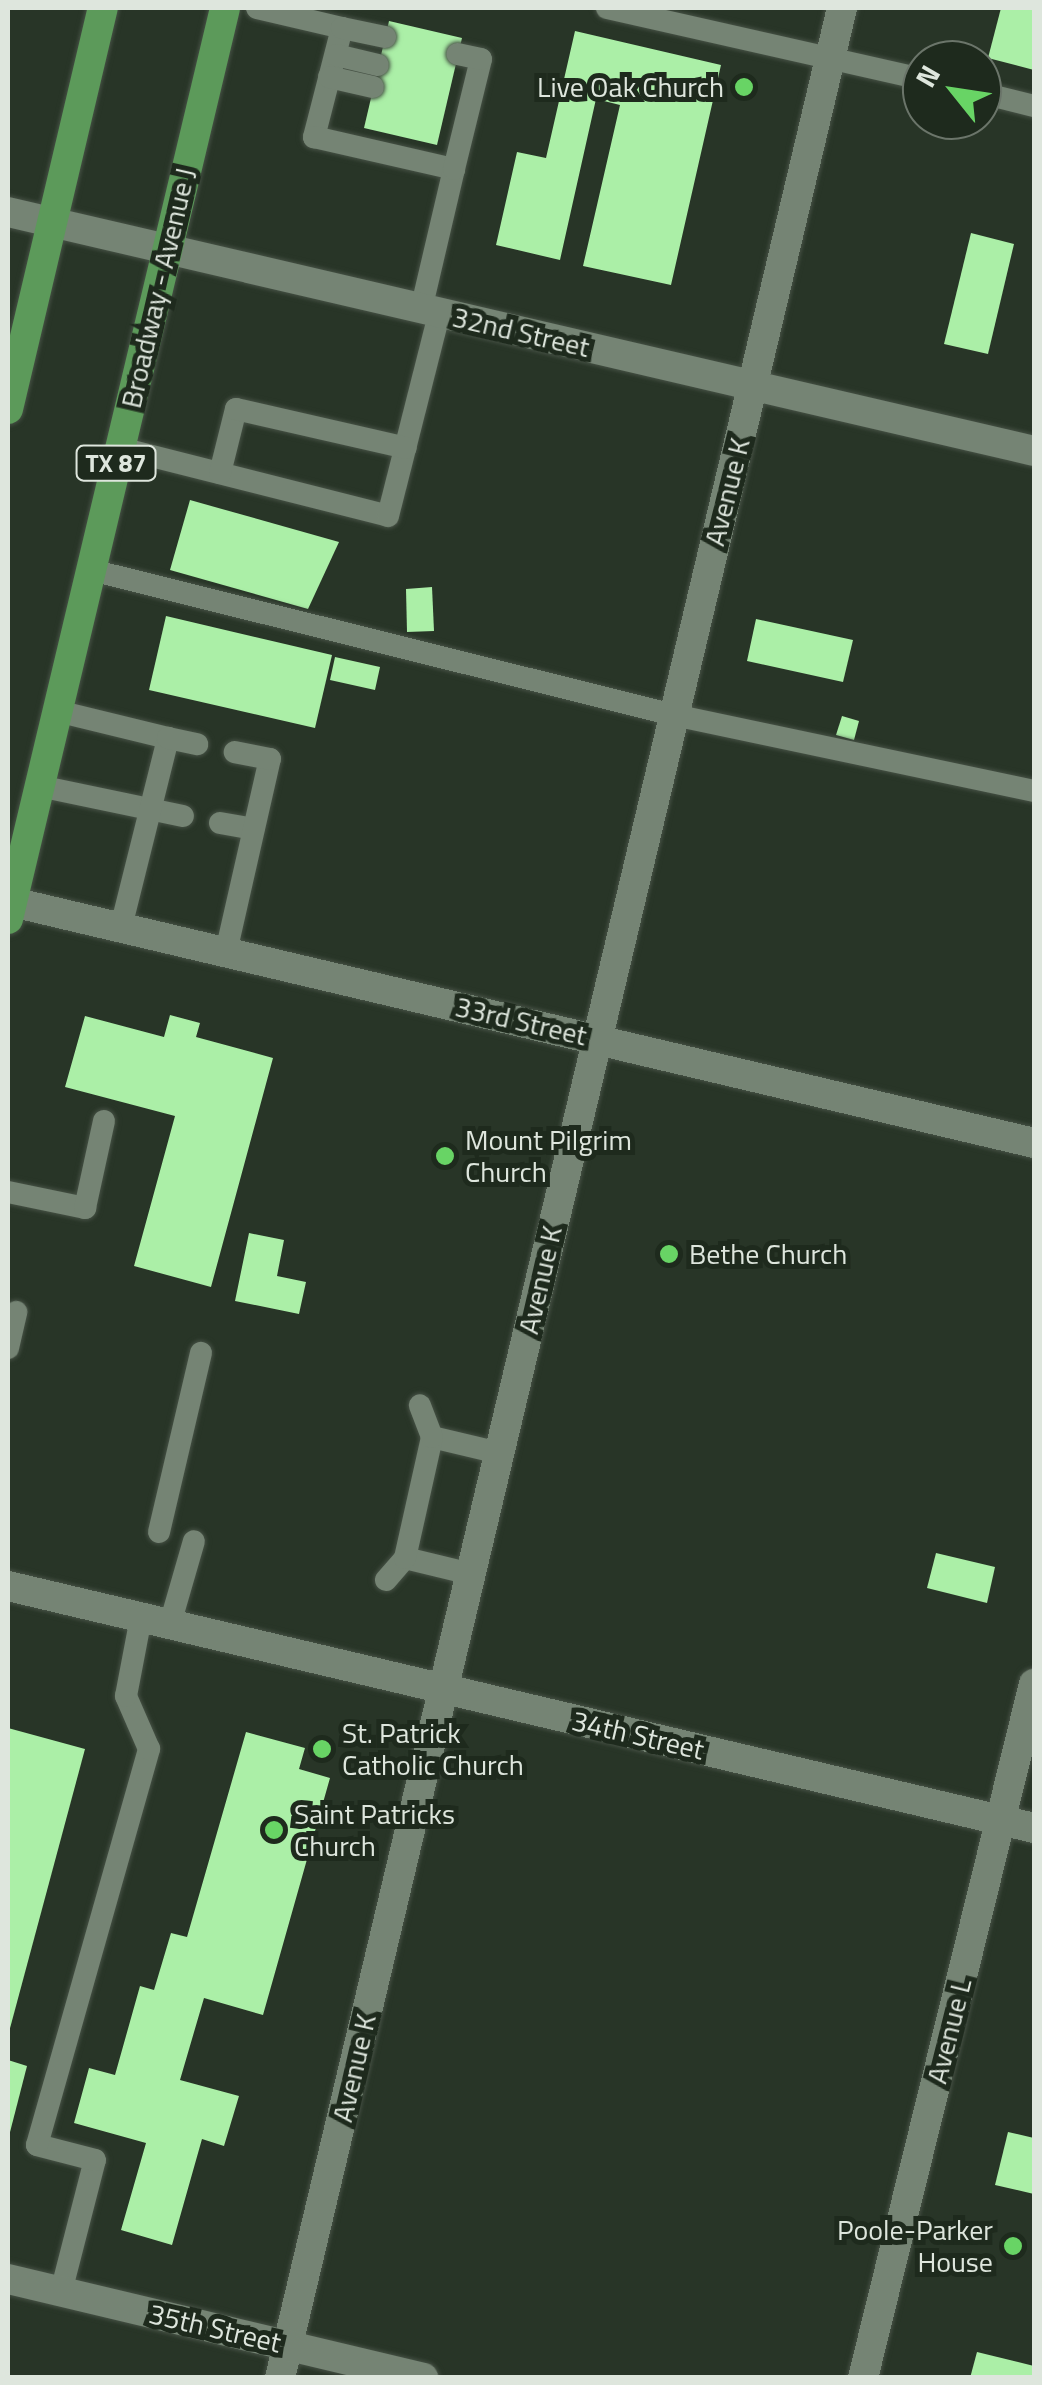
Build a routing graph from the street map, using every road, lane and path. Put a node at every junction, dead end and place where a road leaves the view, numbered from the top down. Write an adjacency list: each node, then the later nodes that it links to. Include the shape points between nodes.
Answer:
1 (103, 8): 17 (main road)
2 (224, 8): 18 (main road, Broadway - Avenue J / TX 87)
3 (258, 8): 6 (lane)
4 (607, 8): 9 (lane)
5 (842, 8): 9 (street, Avenue K)
6 (342, 28): 7 (lane); 10 (lane)
7 (385, 37)
8 (458, 54): 15 (lane, via 481,60 460,96)
9 (830, 58): 11 (lane); 20 (street, Avenue K)
10 (332, 66): 12 (lane); 15 (lane, via 314,136)
11 (902, 75)
12 (376, 76)
13 (1002, 99): 14 (lane)
14 (1034, 106)
15 (454, 170): 19 (lane)
16 (8, 212): 17 (street, 32nd Street)
17 (52, 223): 18 (street, 32nd Street); 21 (main road)
18 (166, 253): 19 (street, 32nd Street); 22 (main road, Broadway - Avenue J / TX 87)
19 (430, 312): 20 (street, 32nd Street); 23 (lane)
20 (754, 384): 24 (street, 32nd Street); 28 (street, Avenue K)
21 (8, 409)
22 (120, 448): 25 (lane); 26 (main road, Broadway - Avenue J / TX 87)
23 (406, 448): 25 (lane, via 236,410); 25 (lane, via 388,516)
24 (1034, 451)
25 (220, 474)
26 (91, 570): 27 (main road, Broadway - Avenue J / TX 87); 28 (lane)
27 (58, 711): 29 (lane); 32 (main road, Broadway - Avenue J / TX 87)
28 (674, 715): 33 (lane); 41 (street, Avenue K)
29 (168, 738): 30 (lane); 34 (lane)
30 (196, 744)
31 (235, 752): 37 (lane, via 270,759)
32 (40, 786): 34 (lane); 38 (main road, Broadway - Avenue J / TX 87)
33 (1034, 791)
34 (150, 810): 35 (lane); 39 (lane)
35 (183, 816)
36 (220, 824): 37 (lane)
37 (254, 829): 40 (lane)
38 (9, 907): 39 (street, 33rd Street)
39 (121, 928): 40 (street, 33rd Street)
40 (226, 952): 41 (street, 33rd Street)
41 (598, 1039): 43 (street, 33rd Street); 50 (street, Avenue K)
42 (104, 1122): 44 (lane, via 85,1208)
43 (1034, 1143)
44 (8, 1192)
45 (16, 1312): 46 (lane)
46 (8, 1348)
47 (200, 1353): 51 (lane)
48 (420, 1405): 49 (lane)
49 (432, 1437): 50 (lane); 53 (lane)
50 (499, 1453): 54 (street, Avenue K)
51 (159, 1532)
52 (194, 1541): 57 (lane)
53 (404, 1558): 54 (lane); 55 (lane)
54 (471, 1574): 59 (street, Avenue K)
55 (386, 1580)
56 (8, 1586): 57 (street, 34th Street)
57 (156, 1621): 59 (street, 34th Street); 63 (lane, via 126,1696 149,1749 37,2146 95,2160)
58 (1034, 1684): 60 (street, Avenue L)
59 (444, 1689): 60 (street, 34th Street); 64 (street, Avenue K)
60 (1001, 1820): 61 (street, 34th Street); 67 (street, Avenue L)
61 (1034, 1828)
62 (8, 2279): 63 (street, 35th Street)
63 (61, 2292): 64 (street, 35th Street)
64 (288, 2345): 65 (street, Avenue K); 66 (street, 35th Street)
65 (280, 2378)
66 (423, 2378)
67 (864, 2378)

